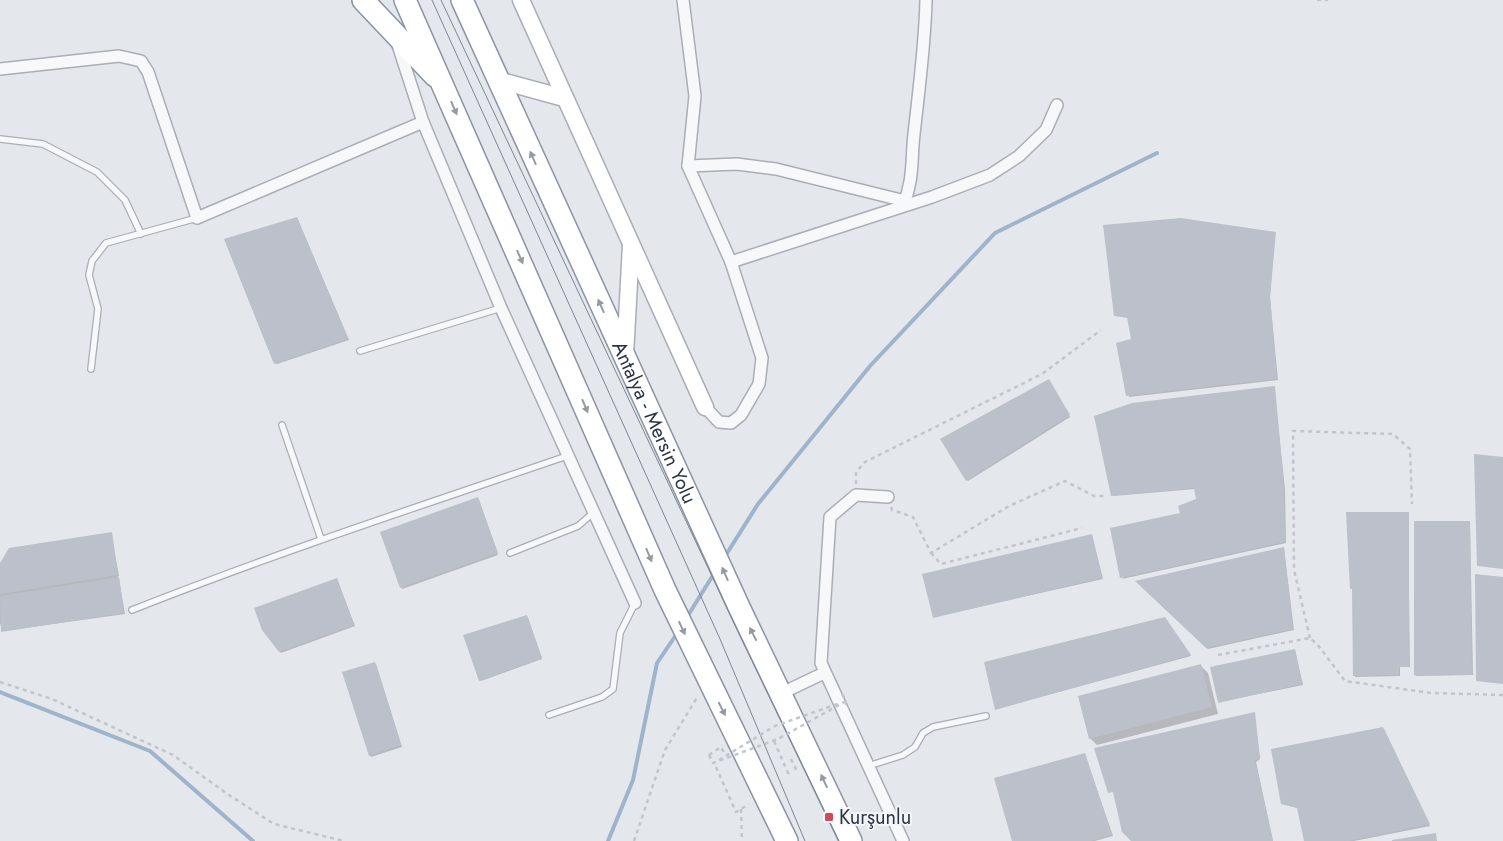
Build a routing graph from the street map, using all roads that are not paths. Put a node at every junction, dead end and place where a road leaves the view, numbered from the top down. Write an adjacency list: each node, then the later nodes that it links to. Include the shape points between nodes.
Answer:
1 (363, 0): 7 (highway)
2 (405, 0): 10 (highway)
3 (462, 0): 9 (highway, Antalya - Mersin Yolu)
4 (522, 0): 11 (street)
5 (683, 0): 15 (street, via 695,96)
6 (926, 0): 16 (street, via 913,170)
7 (395, 36): 10 (highway); 13 (street)
8 (0, 69): 17 (street, via 118,56 142,61)
9 (498, 80): 11 (street); 23 (highway, Antalya - Mersin Yolu, one-way to 9)
10 (445, 87): 40 (highway, one-way to 40, via 665,590)
11 (564, 98): 19 (street)
12 (1057, 106): 16 (street, via 1046,130 1019,156 990,175)
13 (423, 122): 17 (street); 21 (street)
14 (0, 139): 18 (lane, via 43,144 97,172 125,200)
15 (688, 166): 16 (street, via 736,164 776,169); 20 (street)
16 (904, 204): 20 (street)
17 (197, 218): 18 (lane)
18 (141, 234): 24 (lane, via 106,243 92,261 89,275 98,309)
19 (631, 242): 23 (street); 25 (street)
20 (730, 262): 25 (street, via 762,358 759,384 741,415 731,422 719,422)
21 (501, 308): 22 (lane); 27 (street)
22 (360, 351)
23 (624, 358): 35 (highway, Antalya - Mersin Yolu, one-way to 23)
24 (91, 370)
25 (705, 407)
26 (282, 425): 30 (lane)
27 (570, 455): 29 (street); 30 (lane)
28 (888, 497): 34 (street, via 856,495 830,517 821,663)
29 (593, 513): 31 (lane, via 578,526); 32 (street)
30 (321, 539): 33 (lane)
31 (510, 553)
32 (635, 603): 36 (lane, via 620,633 613,689 602,697)
33 (132, 610)
34 (824, 673): 35 (street); 38 (street)
35 (782, 693): 39 (highway, Antalya - Mersin Yolu, one-way to 35)
36 (549, 714)
37 (986, 716): 38 (lane, via 933,727 903,755)
38 (868, 766): 43 (street)
39 (836, 808): 41 (highway, Antalya - Mersin Yolu); 42 (highway)
40 (784, 837)
41 (851, 841)
42 (857, 841)
43 (903, 841)

